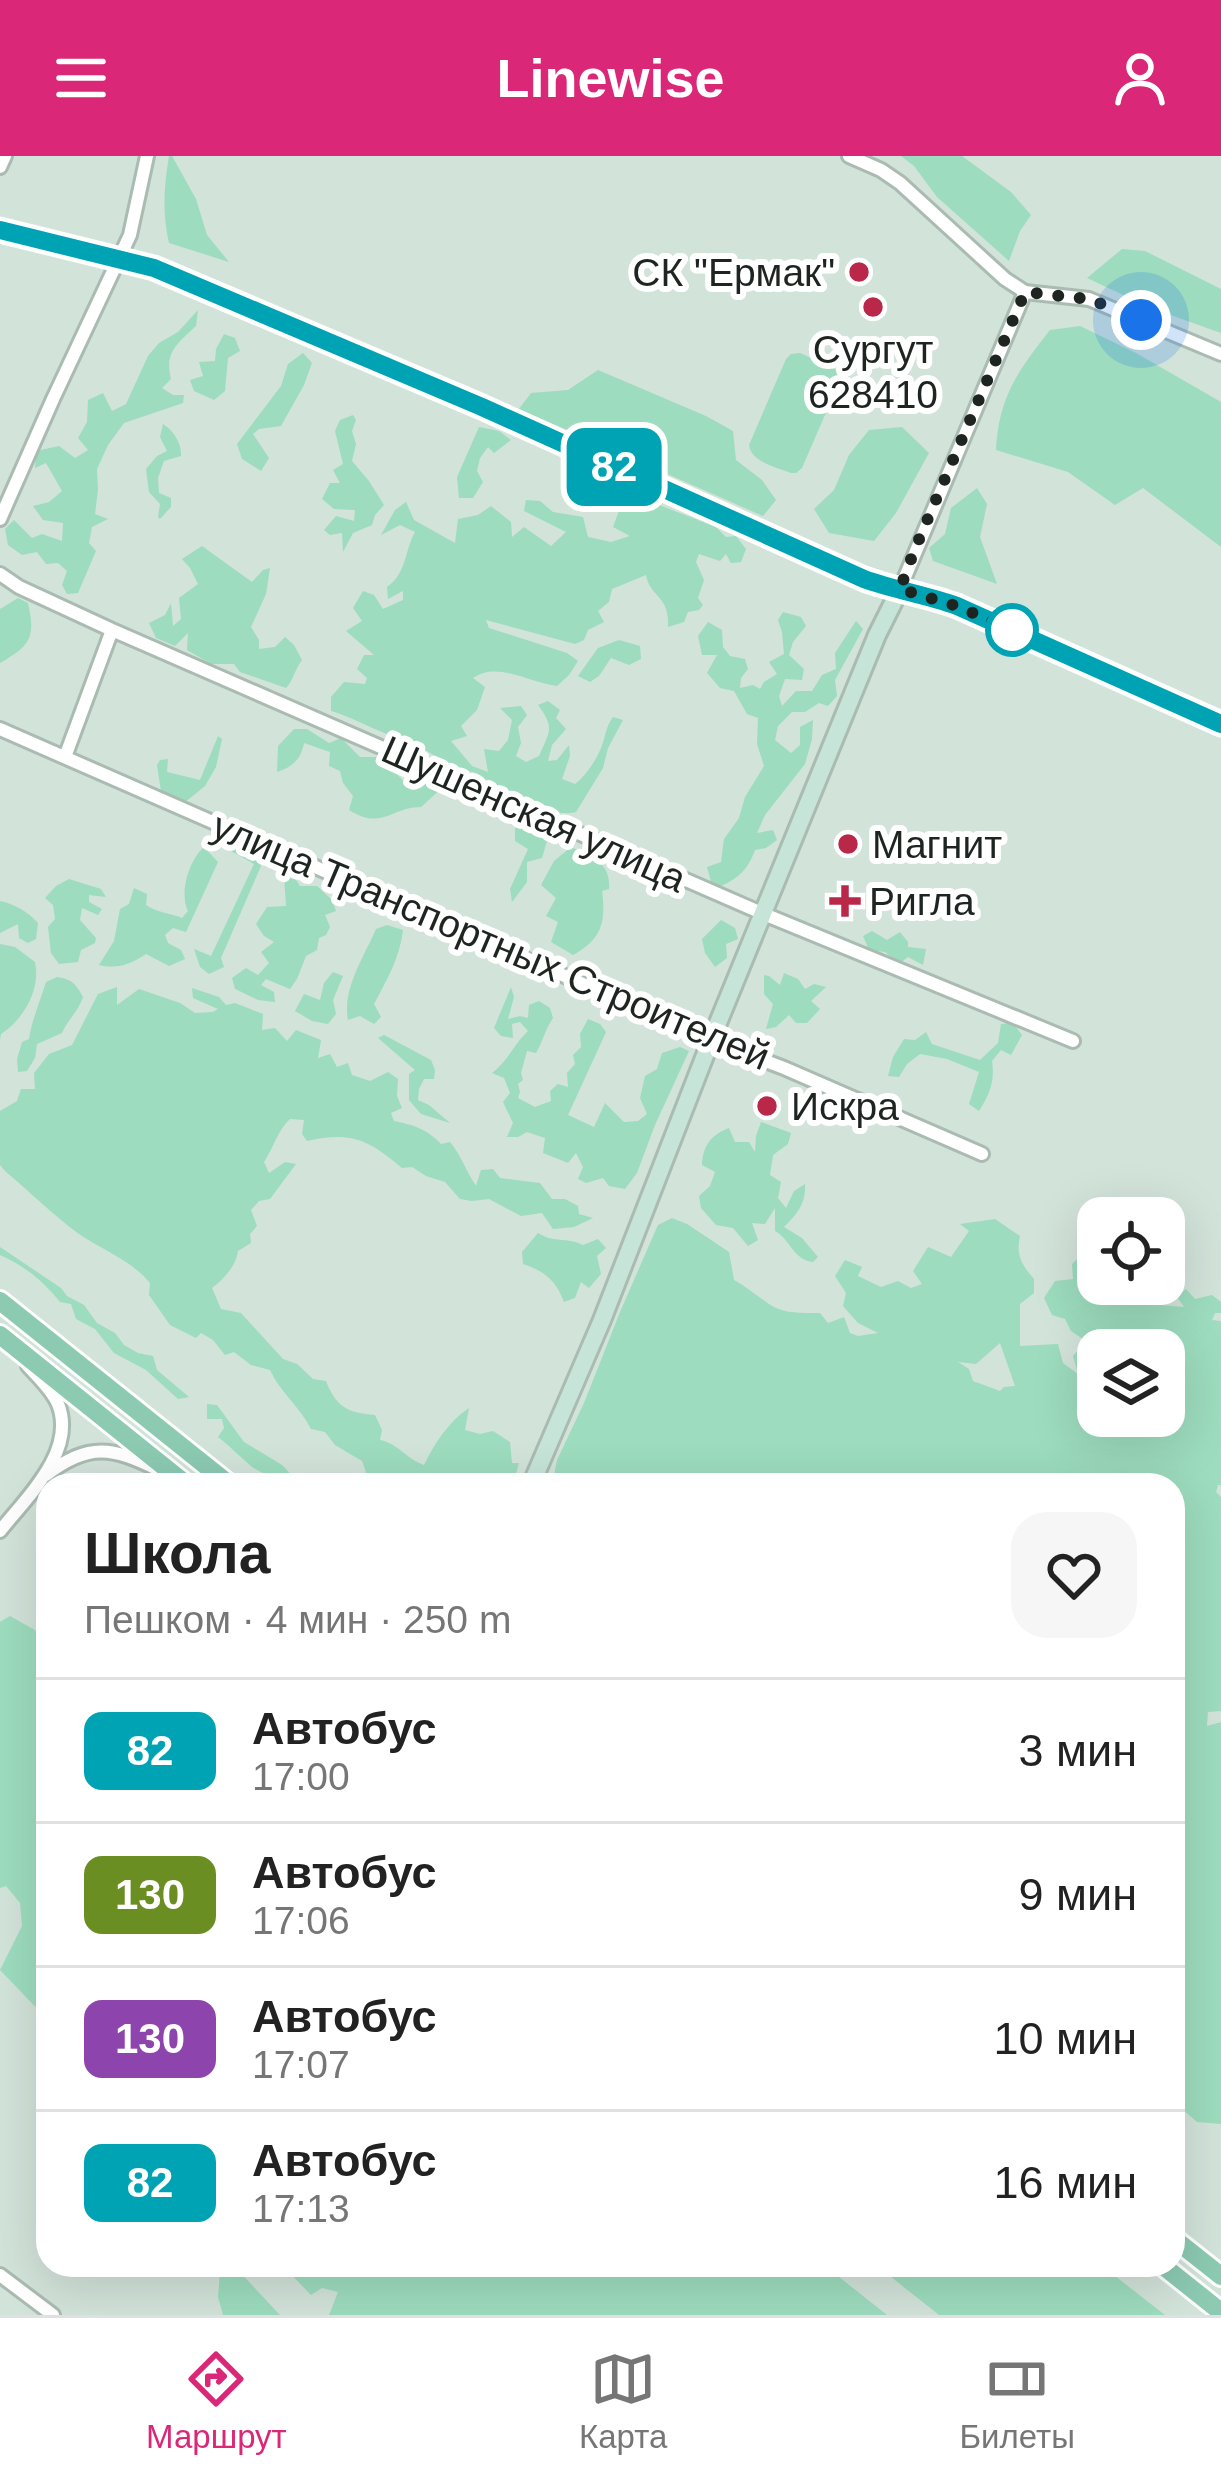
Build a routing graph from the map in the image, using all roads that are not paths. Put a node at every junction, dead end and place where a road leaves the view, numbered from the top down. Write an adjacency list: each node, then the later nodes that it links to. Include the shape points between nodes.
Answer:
1 (5, 156): 4 (street)
2 (147, 156): 6 (street)
3 (849, 156): 7 (street, via 900,183)
4 (0, 167)
5 (0, 230): 6 (street)
6 (120, 258): 9 (street); 11 (street)
7 (1025, 292): 8 (street, via 1089,299); 11 (street)
8 (1221, 354)
9 (0, 519)
10 (0, 574): 12 (street, Шушенская улица)
11 (900, 589): 13 (street, via 957,606); 16 (street)
12 (112, 630): 15 (street); 16 (street, Шушенская улица)
13 (1221, 724)
14 (0, 729): 15 (street, улица Транспортных Строителей)
15 (65, 757): 17 (street, улица Транспортных Строителей)
16 (764, 914): 17 (street); 18 (street, Шушенская улица)
17 (712, 1040): 19 (street, улица Транспортных Строителей); 27 (street)
18 (1073, 1041)
19 (982, 1154)
20 (0, 1301): 26 (main road)
21 (2, 1336): 22 (street, via 60,1408 61,1442); 25 (main road)
22 (44, 1473)
23 (50, 1473): 24 (street, via 76,1454 102,1450)
24 (165, 1473)
25 (173, 1473)
26 (215, 1473)
27 (536, 1473)
28 (36, 1485): 29 (street)
29 (0, 1531)
30 (1185, 2248): 32 (main road)
31 (0, 2276): 35 (street)
32 (1221, 2276)
33 (1177, 2277): 34 (main road)
34 (1221, 2312)
35 (53, 2315)

